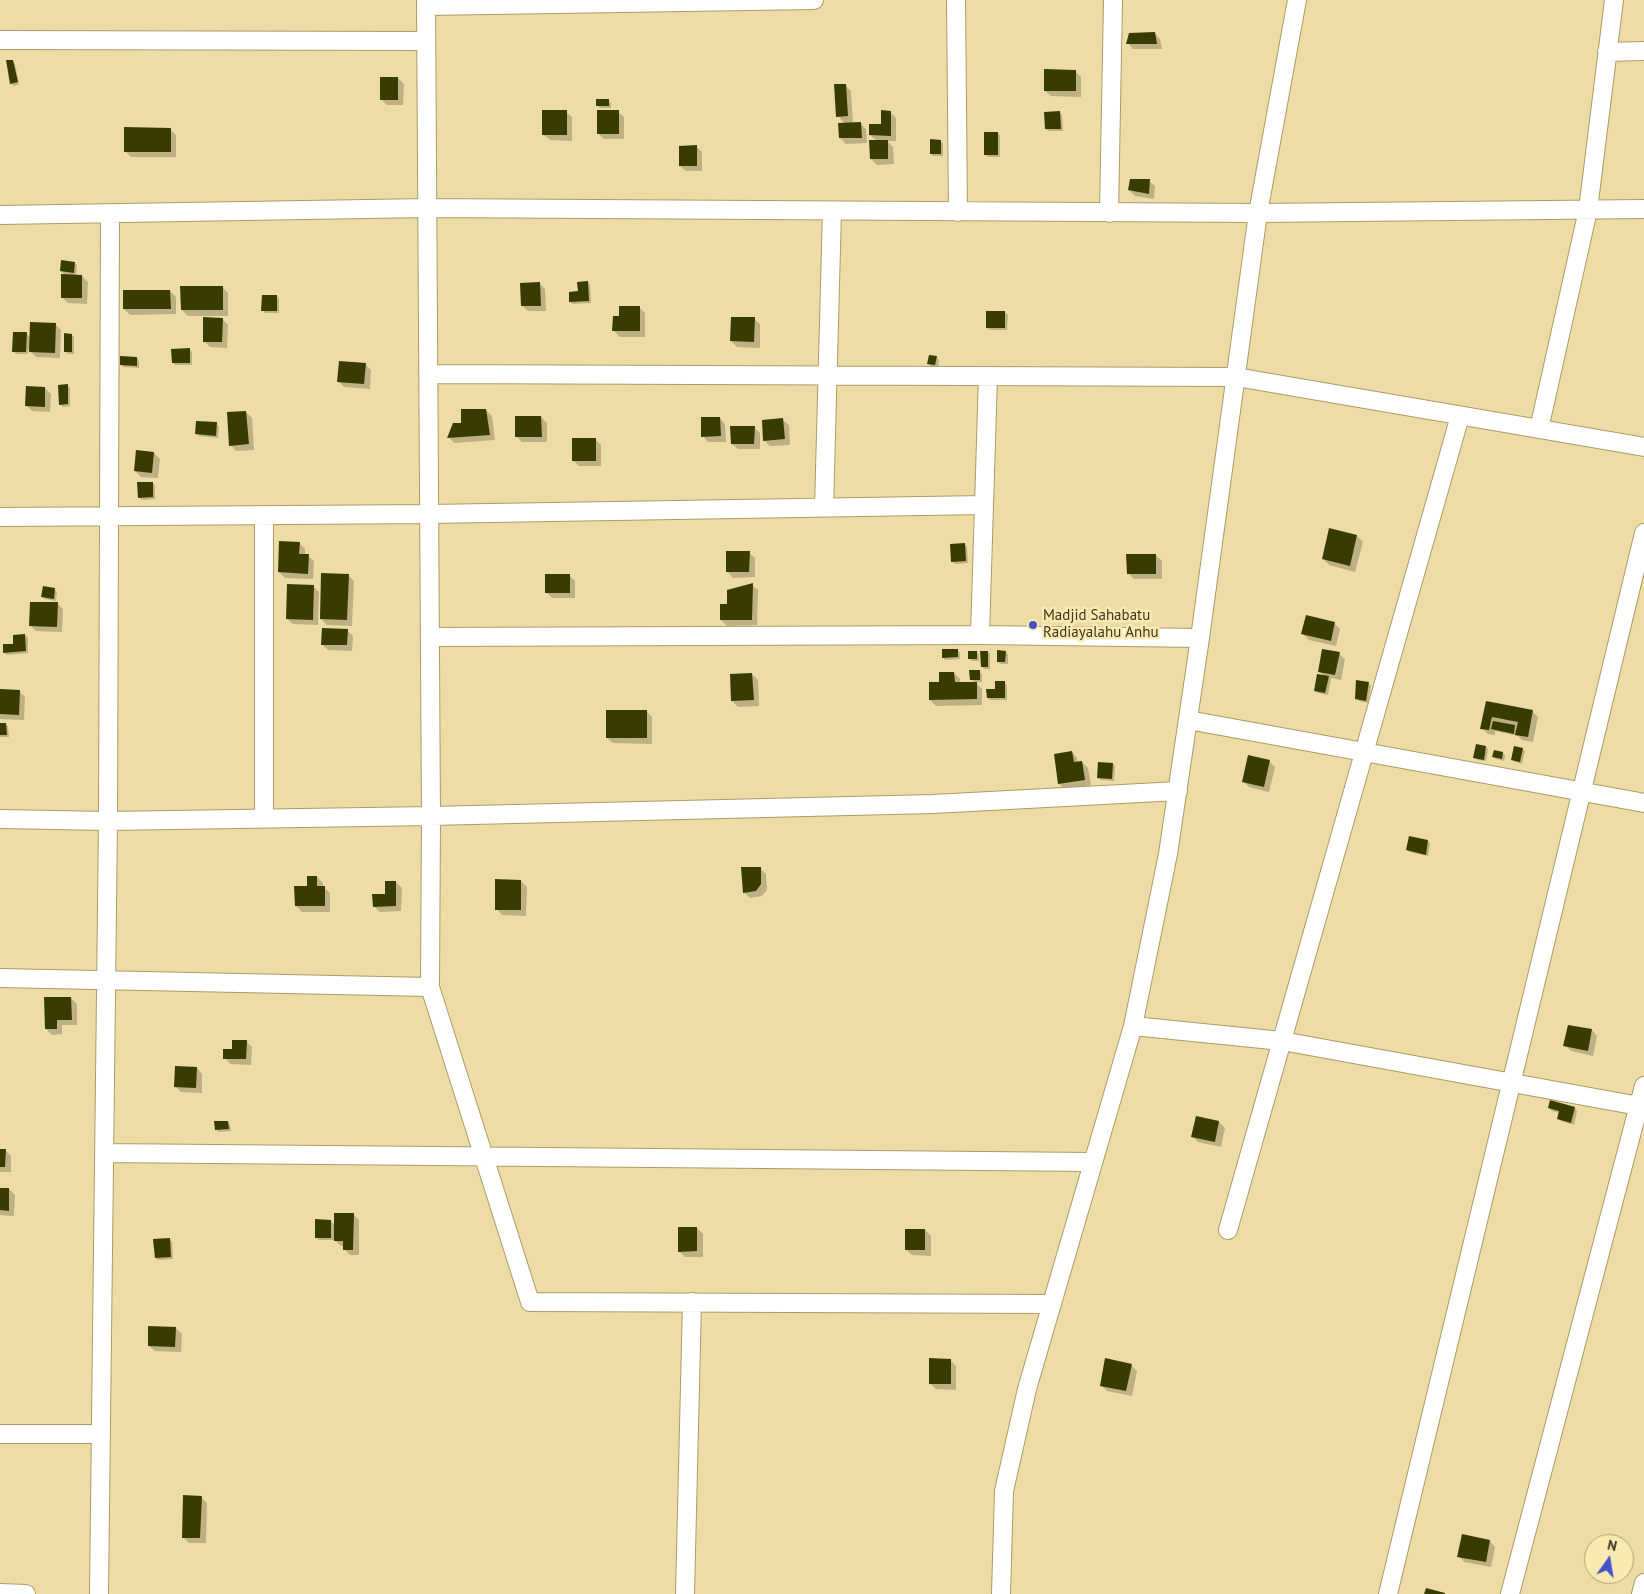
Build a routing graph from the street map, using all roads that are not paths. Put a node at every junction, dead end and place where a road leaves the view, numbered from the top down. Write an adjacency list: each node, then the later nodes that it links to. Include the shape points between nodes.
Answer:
1 (814, 0): 6 (street)
2 (956, 0): 15 (street)
3 (1114, 0): 16 (street)
4 (1297, 0): 17 (street)
5 (1614, 0): 10 (street)
6 (426, 3): 8 (street)
7 (0, 40): 8 (street)
8 (426, 41): 11 (street)
9 (1644, 51): 10 (street)
10 (1608, 52): 13 (street)
11 (427, 208): 14 (street); 18 (street); 20 (street)
12 (1644, 209): 13 (street)
13 (1588, 210): 17 (street); 25 (street)
14 (832, 211): 15 (street); 21 (street)
15 (958, 212): 16 (street)
16 (1109, 212): 17 (street)
17 (1258, 213): 23 (street)
18 (110, 214): 19 (street); 30 (street)
19 (0, 215)
20 (428, 374): 21 (street); 29 (street)
21 (827, 375): 22 (street); 28 (street)
22 (988, 376): 23 (street); 27 (street)
23 (1236, 377): 24 (street); 36 (street)
24 (1460, 416): 25 (street); 38 (street)
25 (1539, 429): 26 (street)
26 (1644, 447)
27 (984, 505): 28 (street); 34 (street)
28 (824, 508): 29 (street)
29 (429, 514): 31 (street); 35 (street)
30 (110, 516): 31 (street); 32 (street); 45 (street)
31 (264, 516): 43 (street)
32 (0, 517)
33 (1644, 533): 40 (street)
34 (980, 636): 35 (street); 36 (street)
35 (430, 637): 42 (street)
36 (1200, 638): 37 (street)
37 (1188, 720): 38 (street); 39 (street)
38 (1364, 752): 40 (street); 50 (street)
39 (1178, 791): 42 (street, via 933,804); 49 (street)
40 (1582, 791): 41 (street); 51 (street)
41 (1644, 803)
42 (431, 816): 43 (street); 48 (street)
43 (264, 818): 45 (street)
44 (0, 819): 45 (street)
45 (108, 821): 47 (street)
46 (0, 978): 47 (street)
47 (106, 980): 48 (street); 54 (street)
48 (430, 987): 55 (street)
49 (1133, 1026): 50 (street); 56 (street)
50 (1282, 1041): 51 (street); 57 (street)
51 (1511, 1083): 53 (street); 68 (street)
52 (1644, 1086): 53 (street)
53 (1641, 1106): 69 (street)
54 (104, 1153): 55 (street); 61 (street)
55 (484, 1156): 56 (street); 58 (street, via 530,1302)
56 (1093, 1162): 59 (street)
57 (1228, 1230)
58 (692, 1302): 59 (street); 66 (street)
59 (1052, 1304): 67 (street, via 1027,1389 1004,1491)
60 (0, 1434): 61 (street)
61 (101, 1434): 65 (street)
62 (1644, 1583): 70 (street)
63 (0, 1593): 64 (street)
64 (26, 1594)
65 (99, 1594)
66 (685, 1594)
67 (1001, 1594)
68 (1388, 1594)
69 (1510, 1594)
70 (1641, 1594)

